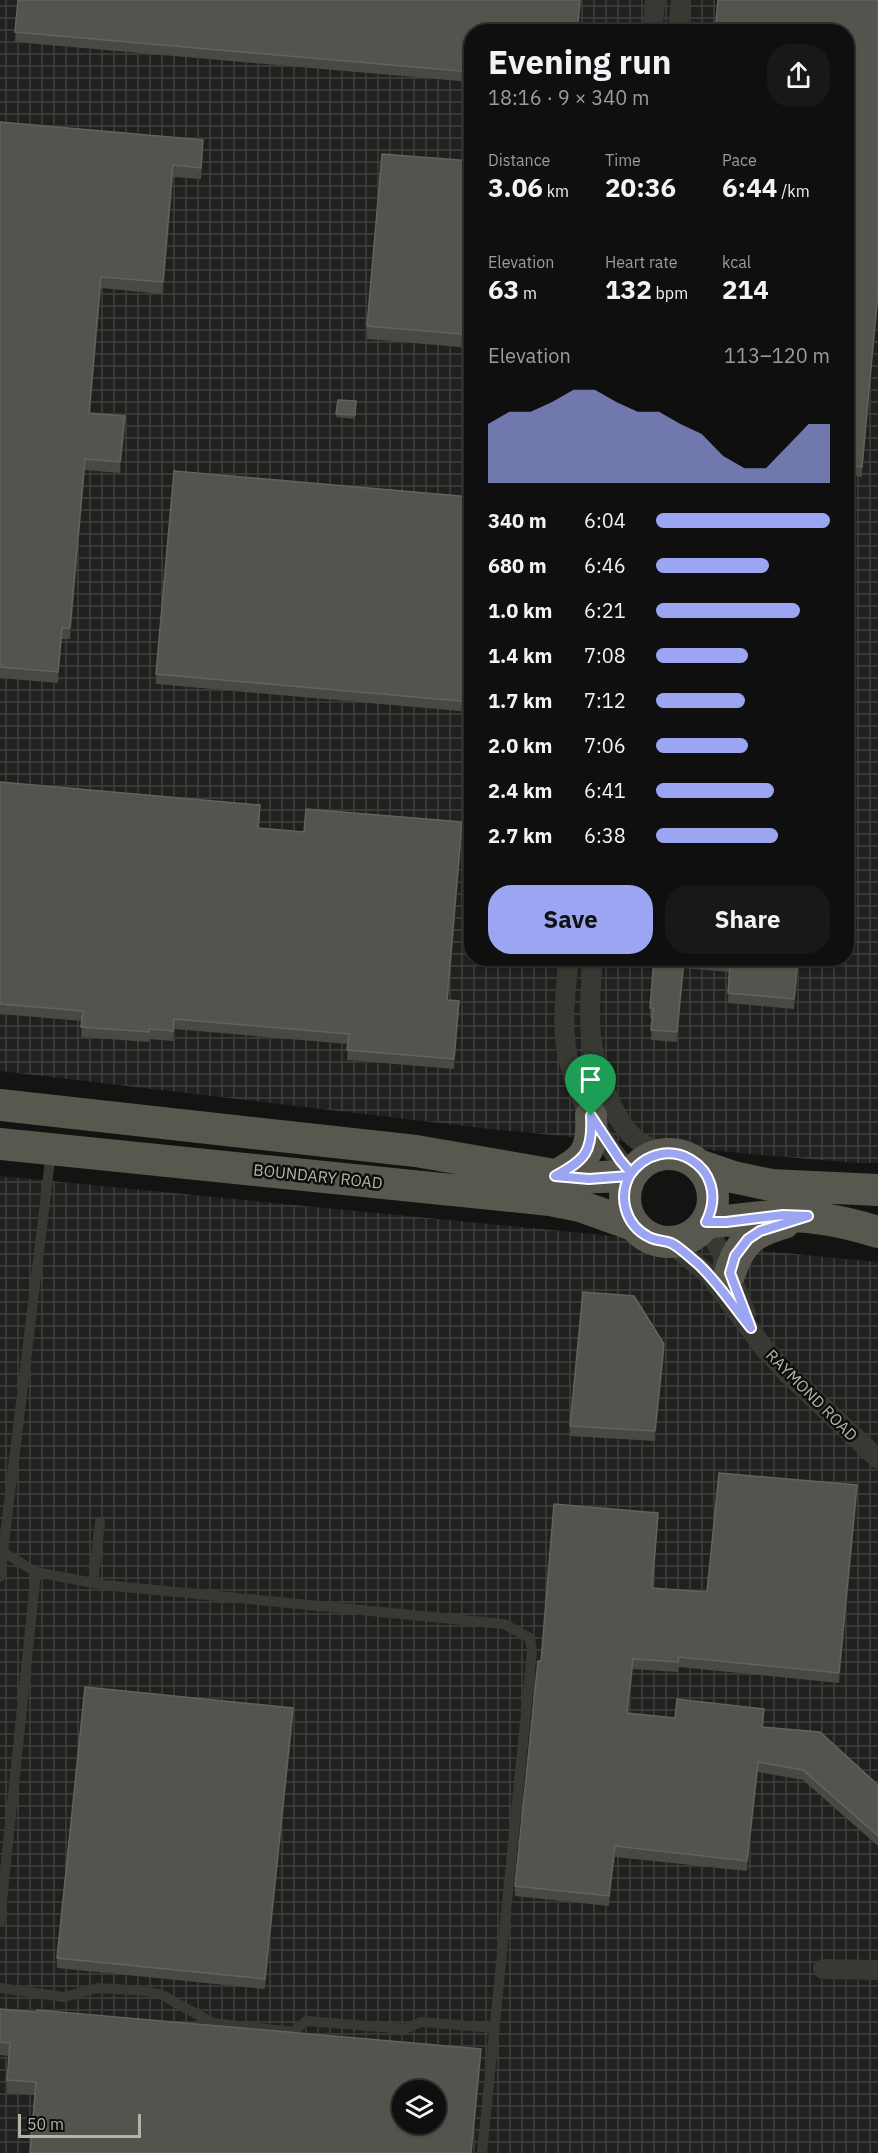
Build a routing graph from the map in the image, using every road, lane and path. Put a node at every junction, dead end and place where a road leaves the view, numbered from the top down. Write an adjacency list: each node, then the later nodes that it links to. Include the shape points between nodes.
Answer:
1 (655, 0): 3 (street)
2 (681, 0): 4 (street)
3 (653, 24)
4 (679, 24)
5 (568, 966): 8 (street, via 566,1047 574,1081)
6 (593, 966): 11 (street, via 589,1026 591,1049 603,1089 629,1134 652,1149)
7 (0, 1105): 14 (main road, via 416,1151)
8 (591, 1116): 13 (street); 14 (main road, via 591,1139 585,1155)
9 (0, 1144): 10 (main road, BOUNDARY ROAD)
10 (51, 1149): 18 (main road, BOUNDARY ROAD, via 550,1200); 25 (lane)
11 (669, 1153): 12 (main road, via 685,1156); 13 (main road, via 650,1157)
12 (698, 1165): 15 (main road, via 771,1185); 17 (main road, via 709,1179 713,1196)
13 (630, 1175): 14 (main road, via 589,1179); 18 (main road, via 624,1200)
14 (555, 1176)
15 (878, 1190)
16 (808, 1216): 17 (main road); 19 (main road); 21 (main road, via 760,1231 748,1239 735,1256)
17 (706, 1222): 20 (main road, via 690,1237); 21 (street, RAYMOND ROAD)
18 (633, 1225): 20 (main road, via 650,1238)
19 (878, 1232)
20 (670, 1242): 22 (street, RAYMOND ROAD, via 711,1277)
21 (730, 1273): 22 (street, RAYMOND ROAD)
22 (751, 1328): 23 (street, RAYMOND ROAD, via 787,1373)
23 (878, 1459)
24 (100, 1522): 28 (lane)
25 (3, 1552): 26 (lane); 27 (lane)
26 (36, 1572): 28 (lane); 29 (lane)
27 (0, 1577)
28 (93, 1583): 33 (lane, via 504,1624 530,1638 531,1664)
29 (0, 1921)
30 (823, 1969): 31 (street)
31 (878, 1970)
32 (0, 1988): 33 (lane, via 63,1997 98,1988 146,1991 162,1995 213,2023 293,2032 306,2021 405,2029 421,2022)
33 (495, 2028): 34 (lane)
34 (482, 2153)

